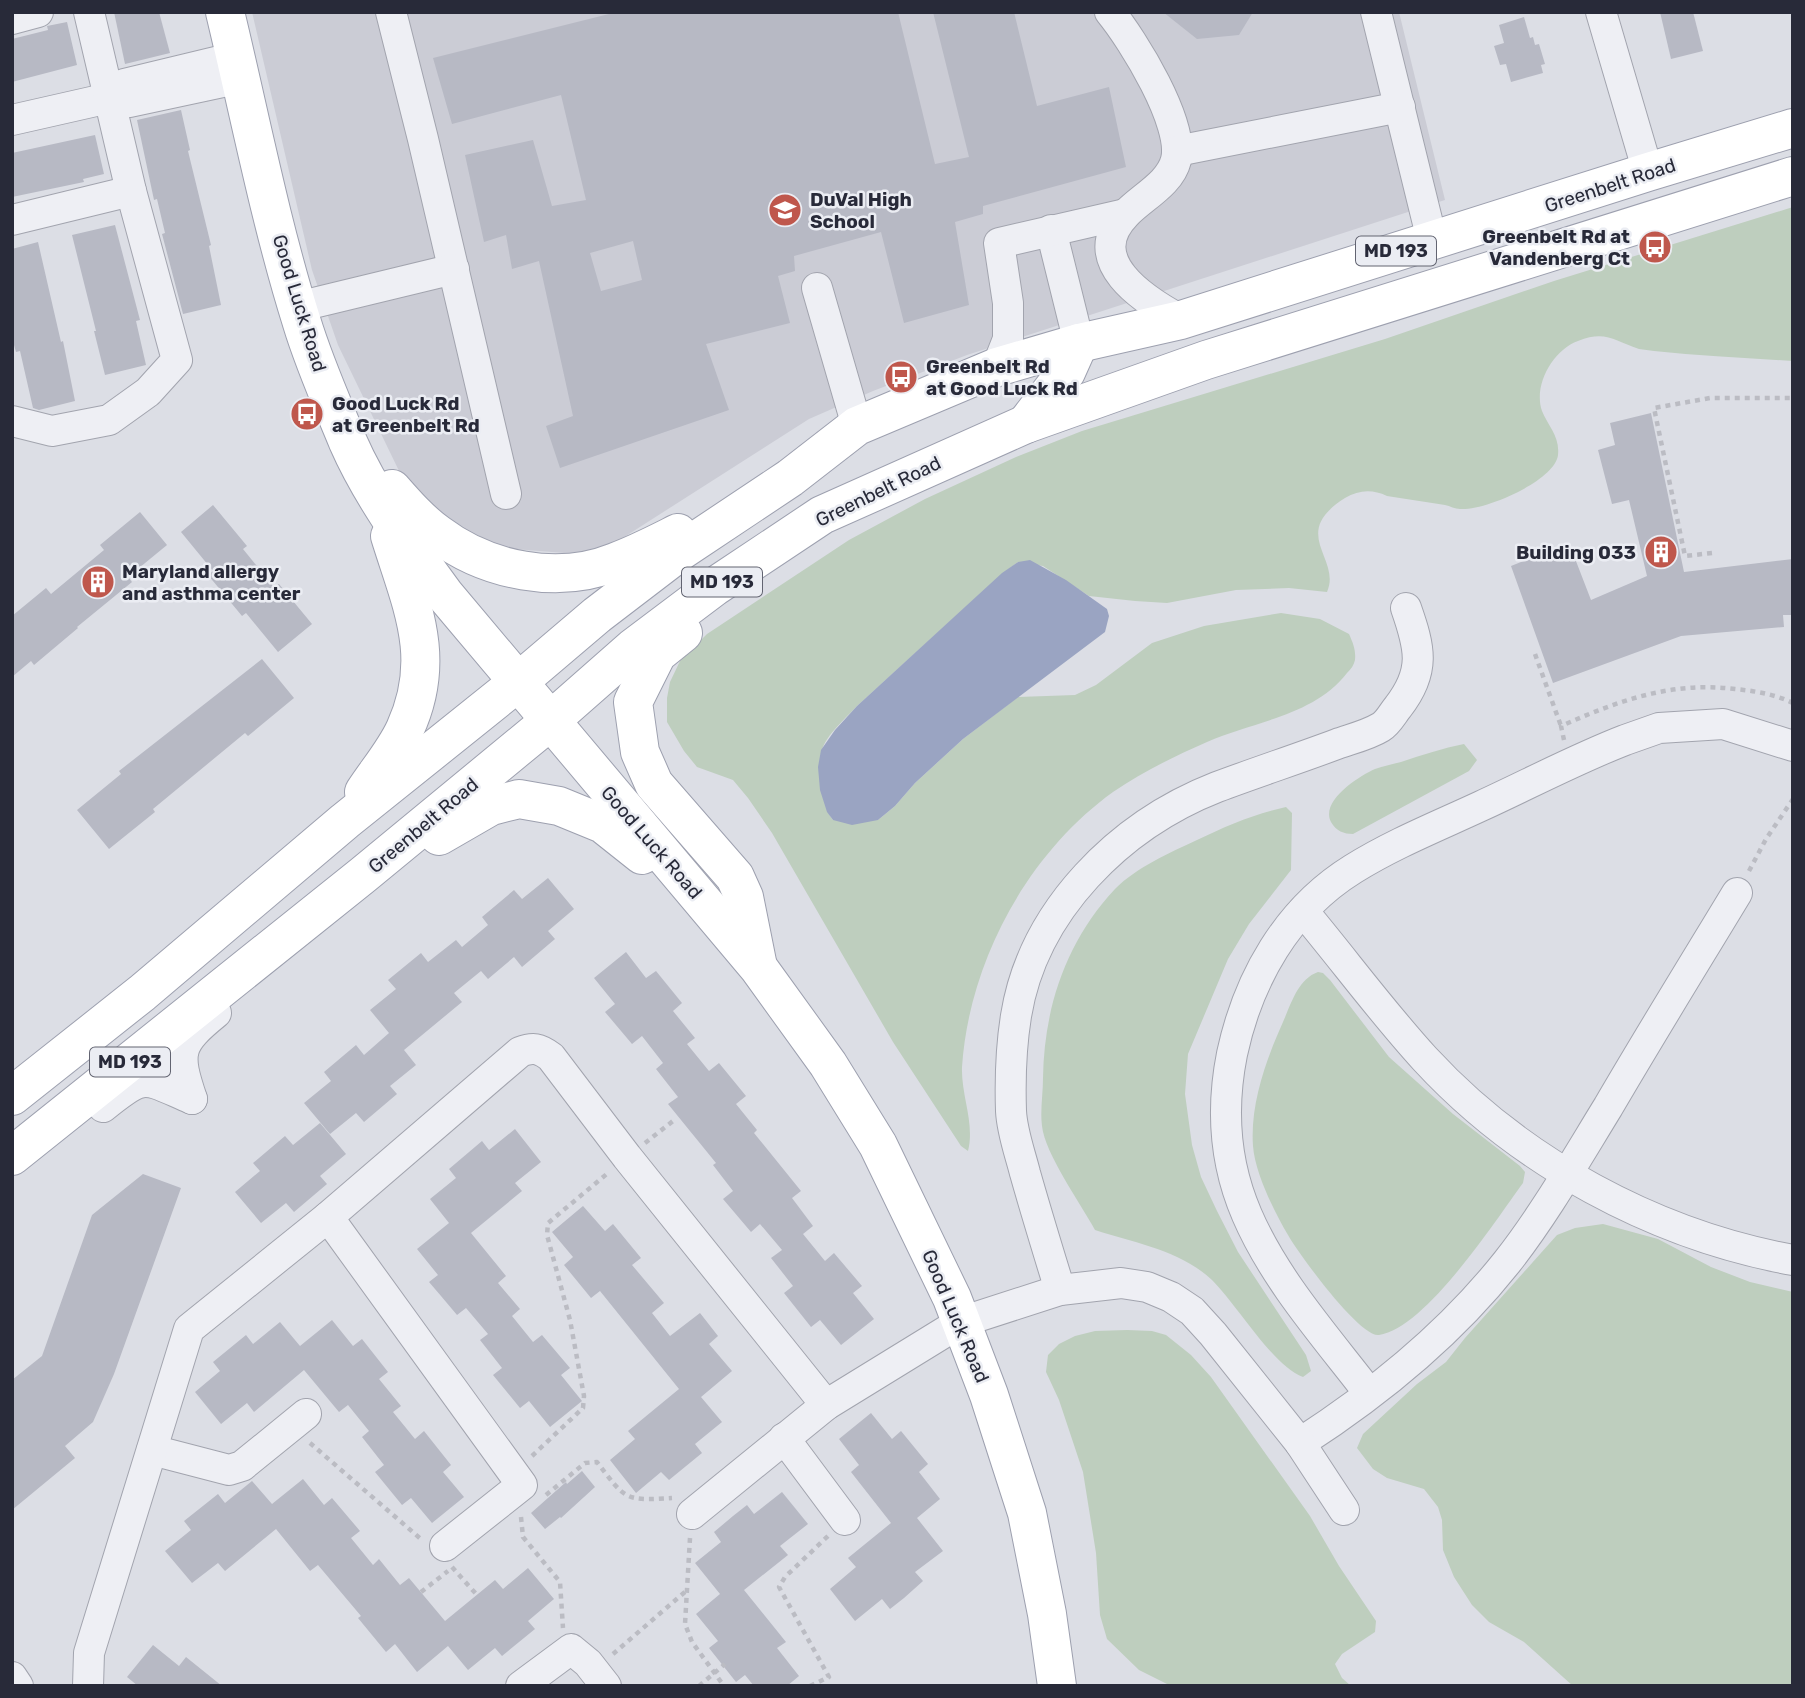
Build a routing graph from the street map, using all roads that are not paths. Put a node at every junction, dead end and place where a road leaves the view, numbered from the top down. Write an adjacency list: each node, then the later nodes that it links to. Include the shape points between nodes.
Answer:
1 (38, 12): 8 (street)
2 (89, 12): 10 (street)
3 (225, 12): 9 (main road, Good Luck Road)
4 (391, 12): 22 (street)
5 (1110, 12): 14 (street, via 1142,59 1167,110 1175,128)
6 (1377, 12): 11 (street)
7 (1601, 12): 15 (street)
8 (12, 19)
9 (238, 67): 10 (street, via 129,102); 24 (main road, Good Luck Road)
10 (109, 98): 12 (street); 17 (street)
11 (1400, 107): 14 (street); 21 (street)
12 (12, 120)
13 (1793, 128): 15 (main road, Greenbelt Road / MD 193)
14 (1177, 151): 18 (street, via 1170,174)
15 (1648, 172): 21 (main road, Greenbelt Road / MD 193)
16 (1793, 176): 29 (main road, Greenbelt Road / MD 193, via 1206,360)
17 (131, 191): 19 (street); 28 (street, via 177,360 148,392 109,420 52,431)
18 (1125, 214): 20 (street); 25 (street, via 1111,239 1120,273 1140,296)
19 (12, 220)
20 (1051, 230): 26 (street); 27 (street, via 999,243 1008,339)
21 (1432, 240): 25 (main road, Greenbelt Road / MD 193)
22 (454, 269): 24 (street); 35 (street)
23 (817, 288): 30 (street)
24 (297, 307): 31 (main road, Good Luck Road)
25 (1181, 320): 26 (main road, Greenbelt Road / MD 193)
26 (1079, 343): 27 (main road, Greenbelt Road / MD 193); 29 (main road, via 1066,372)
27 (997, 367): 30 (main road, Greenbelt Road / MD 193)
28 (12, 421)
29 (1026, 424): 32 (main road, Greenbelt Road / MD 193)
30 (857, 426): 33 (main road, Greenbelt Road / MD 193)
31 (349, 444): 33 (main road, via 439,535 508,568 533,573 575,572 614,563); 34 (main road, Good Luck Road)
32 (915, 473): 38 (main road, Greenbelt Road / MD 193, via 822,516 714,587 633,648); 44 (main road, via 724,600 657,654 633,702 640,752 654,784 735,877 744,897)
33 (790, 478): 37 (main road, Greenbelt Road / MD 193, via 682,550)
34 (376, 494): 37 (main road, Good Luck Road, via 445,595); 40 (main road, via 419,628 419,684 405,730)
35 (506, 494)
36 (1406, 608): 52 (street, via 1416,638 1417,675 1384,726 1214,788 1155,818 1092,869 1042,940 1016,1014 1011,1113)
37 (517, 683): 38 (main road, Good Luck Road); 40 (main road, Greenbelt Road / MD 193)
38 (550, 721): 42 (main road, Good Luck Road); 45 (main road, Greenbelt Road / MD 193)
39 (1793, 746): 43 (street, via 1723,724 1659,728 1600,750 1408,839 1352,869)
40 (345, 821): 46 (main road, Greenbelt Road / MD 193, via 151,986)
41 (1737, 893): 49 (street)
42 (706, 904): 44 (main road, Good Luck Road); 45 (main road, via 603,824 559,806 519,799 491,806 438,836)
43 (1303, 911): 49 (street, via 1375,1002 1446,1079 1516,1141); 54 (street, via 1281,934 1250,993 1227,1079 1224,1127 1246,1213 1270,1260)
44 (758, 967): 53 (main road, Good Luck Road, via 828,1064 878,1145)
45 (247, 968): 47 (main road, Greenbelt Road / MD 193); 47 (street, via 224,1007 183,1046 184,1076 192,1099 150,1080 131,1084 93,1115)
46 (12, 1096)
47 (47, 1129): 48 (main road, Greenbelt Road / MD 193)
48 (12, 1156)
49 (1566, 1174): 51 (street, via 1707,1240); 54 (street, via 1499,1271 1410,1363)
50 (328, 1217): 55 (street, via 520,1052 531,1047 542,1050); 59 (street, via 188,1329); 63 (street, via 522,1485)
51 (1793, 1260)
52 (1060, 1290): 53 (street); 58 (street, via 1121,1283 1171,1297 1213,1334)
53 (961, 1322): 55 (street); 69 (main road, Good Luck Road, via 1027,1513)
54 (1368, 1393): 58 (street)
55 (826, 1405): 57 (street)
56 (299, 1420): 59 (street, via 242,1466 229,1470)
57 (784, 1438): 61 (street); 62 (street)
58 (1300, 1443): 60 (street)
59 (152, 1450): 67 (street, via 89,1653)
60 (1344, 1510)
61 (692, 1514)
62 (845, 1520)
63 (442, 1554)
64 (12, 1677): 66 (street)
65 (600, 1678): 68 (street, via 571,1649)
66 (18, 1686)
67 (88, 1686)
68 (521, 1686)
69 (1057, 1686)

